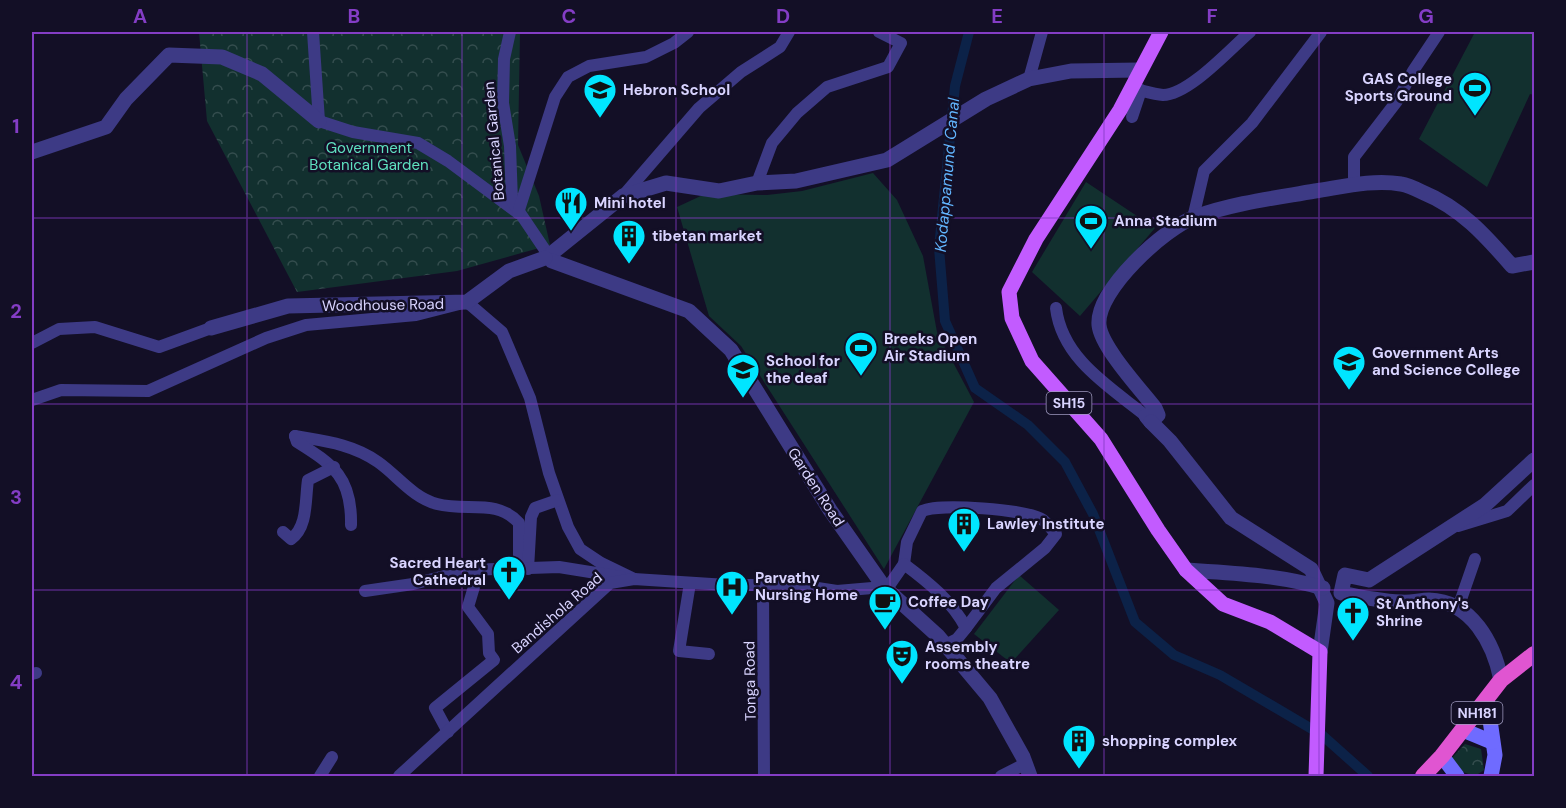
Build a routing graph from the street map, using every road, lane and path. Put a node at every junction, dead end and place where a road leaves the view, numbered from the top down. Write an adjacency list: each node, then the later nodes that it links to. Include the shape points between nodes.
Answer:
1 (313, 32): 15 (street)
2 (510, 32): 20 (street, Botanical Garden, via 504,59 503,104 510,146 512,201)
3 (688, 32): 20 (street, via 645,57 589,66 568,77 555,97)
4 (789, 32): 19 (street, via 780,47 741,72 699,108)
5 (879, 32): 17 (street, via 901,43 888,67 827,87 797,113 771,143)
6 (1042, 32): 12 (street)
7 (1161, 32): 11 (main road, SH15)
8 (1250, 32): 13 (street, via 1201,76 1179,90 1164,95)
9 (1321, 32): 21 (street, via 1252,123 1204,171)
10 (1439, 32): 18 (street, via 1397,101 1354,157)
11 (1139, 70): 12 (street, via 1071,71); 13 (main road, SH15)
12 (1029, 79): 17 (street, via 986,99 887,160 796,181)
13 (1136, 89): 14 (street); 41 (main road, SH15, via 1031,250 1009,292 1012,318 1032,361 1101,439)
14 (1132, 117)
15 (319, 121): 16 (street, via 262,74 222,57 169,55 126,99 106,127); 20 (street, Botanical Garden, via 417,144 448,161)
16 (32, 152)
17 (757, 183): 19 (street, via 719,191 666,183)
18 (1354, 185): 21 (street, via 1255,201); 23 (street, via 1402,184 1445,201 1475,224 1512,266)
19 (623, 196): 22 (street)
20 (518, 213): 22 (street, Botanical Garden)
21 (1193, 218): 29 (street, via 1152,246 1120,276 1106,300 1099,326 1116,360 1155,408 1158,416)
22 (549, 256): 24 (street, via 509,271); 46 (street, Garden Road, via 689,311 731,350 830,510)
23 (1534, 262)
24 (467, 302): 26 (street, Woodhouse Road, via 288,306); 28 (street, via 416,315 306,325 266,338 148,391 61,390); 33 (street, via 502,332 530,398)
25 (1056, 309): 29 (street, via 1058,326 1084,367)
26 (211, 328): 27 (street, via 159,346 95,327 59,329)
27 (32, 343)
28 (32, 400)
29 (1149, 419): 45 (street, via 1231,518 1311,569)
30 (1534, 460): 35 (street, via 1485,505)
31 (334, 467): 34 (street, via 350,497); 36 (street, via 308,480 299,534 291,539); 39 (street, via 297,442 295,436 354,448 419,497 438,504 509,512 519,523)
32 (1534, 484): 35 (street, via 1507,511)
33 (558, 500): 39 (street, via 535,508); 42 (street, via 580,549)
34 (351, 525)
35 (1441, 531): 48 (street, via 1369,580 1345,575)
36 (283, 532)
37 (1475, 559): 49 (street)
38 (904, 564): 46 (street); 50 (street, via 949,603); 50 (street, via 907,542 922,511 930,507 952,510 977,506 1041,519 1056,534 1045,548 996,588)
39 (524, 569): 40 (street); 42 (street, via 559,567)
40 (479, 570): 47 (street); 58 (street, via 468,607 488,634 489,653 495,660 435,708)
41 (1186, 570): 45 (street, via 1257,575); 52 (main road, SH15, via 1223,604 1269,622)
42 (634, 579): 43 (street, Bandishola Road); 58 (street, Bandishola Road, via 610,583)
43 (690, 583): 44 (street, Bandishola Road); 53 (street, via 680,651)
44 (763, 585): 46 (street, Bandishola Road, via 837,591); 63 (street, Tonga Road)
45 (1317, 586): 48 (street); 52 (street, via 1327,603)
46 (885, 588): 51 (street, Garden Road)
47 (365, 591)
48 (1341, 593): 49 (street, via 1402,603 1431,600)
49 (1458, 608): 55 (street, via 1480,627 1496,656)
50 (966, 628): 51 (street)
51 (945, 645): 62 (street, Garden Road, via 990,698)
52 (1320, 652): 69 (main road)
53 (709, 654)
54 (1534, 654): 55 (highway, NH181)
55 (1501, 680): 56 (highway, NH181)
56 (1487, 699): 57 (highway, NH181); 59 (main road)
57 (1463, 730): 59 (main road); 60 (highway, NH181)
58 (448, 732): 67 (street, Bandishola Road)
59 (1492, 742): 65 (main road, via 1495,756)
60 (1442, 756): 64 (highway, NH181); 70 (main road)
61 (332, 757): 66 (street)
62 (1028, 770): 68 (street)
63 (762, 776)
64 (1428, 776)
65 (1491, 776)
66 (321, 777)
67 (399, 777)
68 (1001, 777)
69 (1316, 777)
70 (1457, 777)

